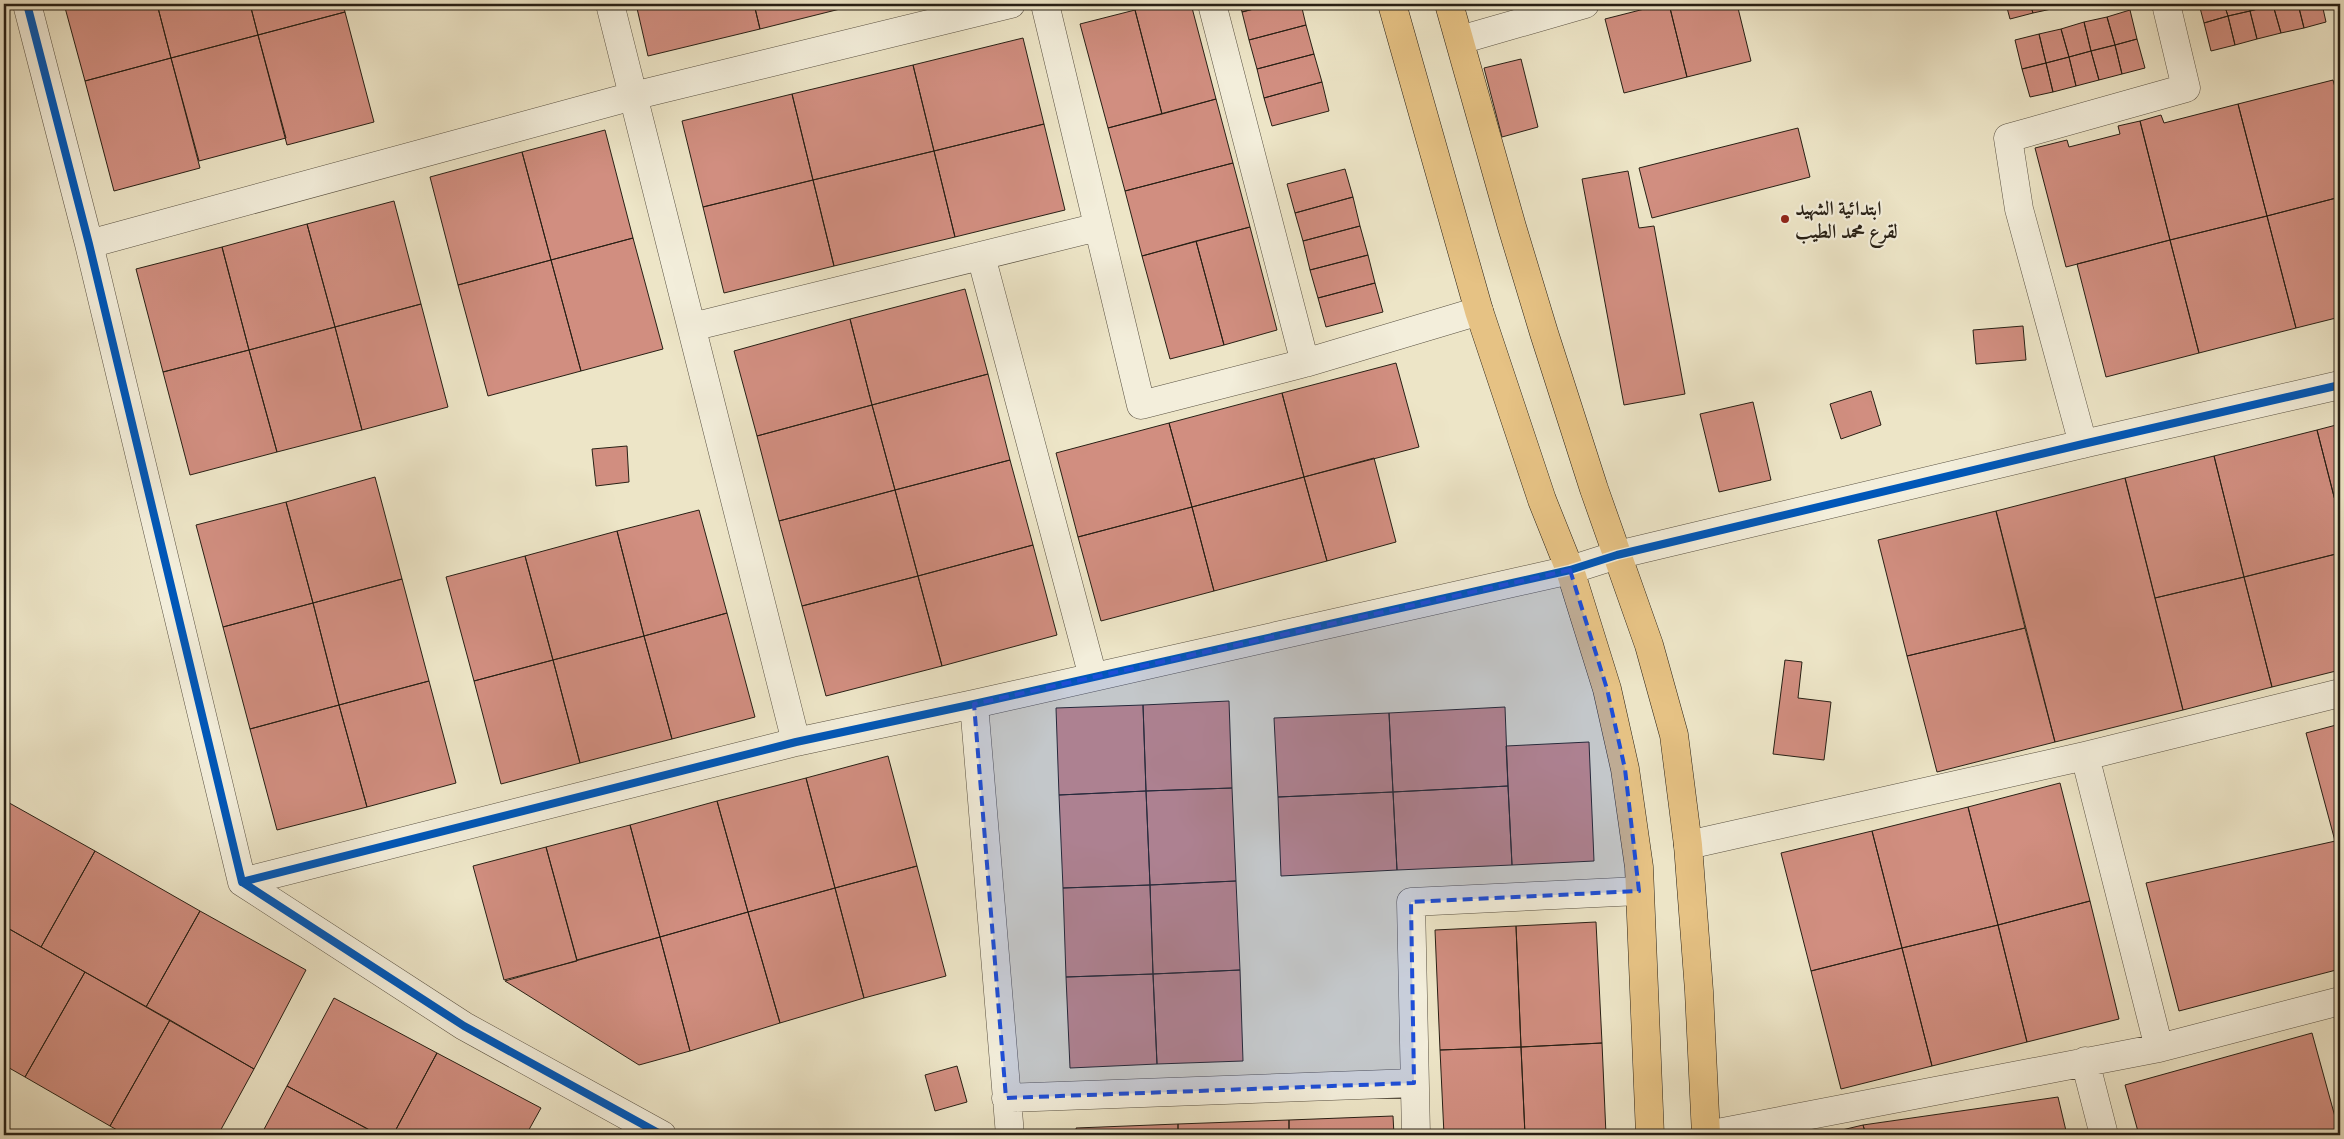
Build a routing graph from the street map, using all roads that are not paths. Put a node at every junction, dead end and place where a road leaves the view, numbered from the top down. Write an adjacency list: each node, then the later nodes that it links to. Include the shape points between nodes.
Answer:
1 (27, 4): 13 (street)
2 (610, 4): 11 (street)
3 (1011, 4): 11 (street)
4 (1045, 4): 12 (street)
5 (1212, 4): 17 (street)
6 (1392, 4): 15 (main road)
7 (1449, 4): 10 (main road)
8 (1585, 4): 10 (street)
9 (2166, 4): 19 (street, via 2186,88 2008,138 2019,209)
10 (1460, 40): 20 (main road, via 1544,333)
11 (633, 96): 13 (street); 16 (street)
12 (1098, 227): 14 (street); 17 (street, via 1141,405)
13 (90, 244): 28 (street)
14 (981, 256): 16 (street); 22 (street)
15 (1479, 312): 17 (street); 21 (main road, via 1542,500)
16 (692, 327): 25 (street)
17 (1305, 363)
18 (2340, 385): 19 (street)
19 (2083, 444): 20 (street)
20 (1617, 556): 21 (street); 27 (main road, via 1649,645 1674,735)
21 (1570, 570): 22 (street); 29 (main road, via 1607,690 1625,769 1639,867)
22 (1093, 678): 24 (street)
23 (2340, 693): 26 (street)
24 (974, 704): 25 (street); 34 (street)
25 (796, 742): 28 (street)
26 (2085, 756): 27 (street); 31 (street)
27 (1688, 845): 39 (main road)
28 (242, 882): 35 (street, via 464,1026)
29 (1639, 891): 33 (street, via 1412,902); 38 (main road)
30 (2340, 1004): 31 (street)
31 (2159, 1048): 32 (street)
32 (2085, 1061): 39 (street); 40 (street)
33 (1414, 1083): 34 (street); 37 (street)
34 (1006, 1098): 36 (street)
35 (662, 1135)
36 (1010, 1135)
37 (1416, 1135)
38 (1650, 1135)
39 (1706, 1135)
40 (2104, 1135)

